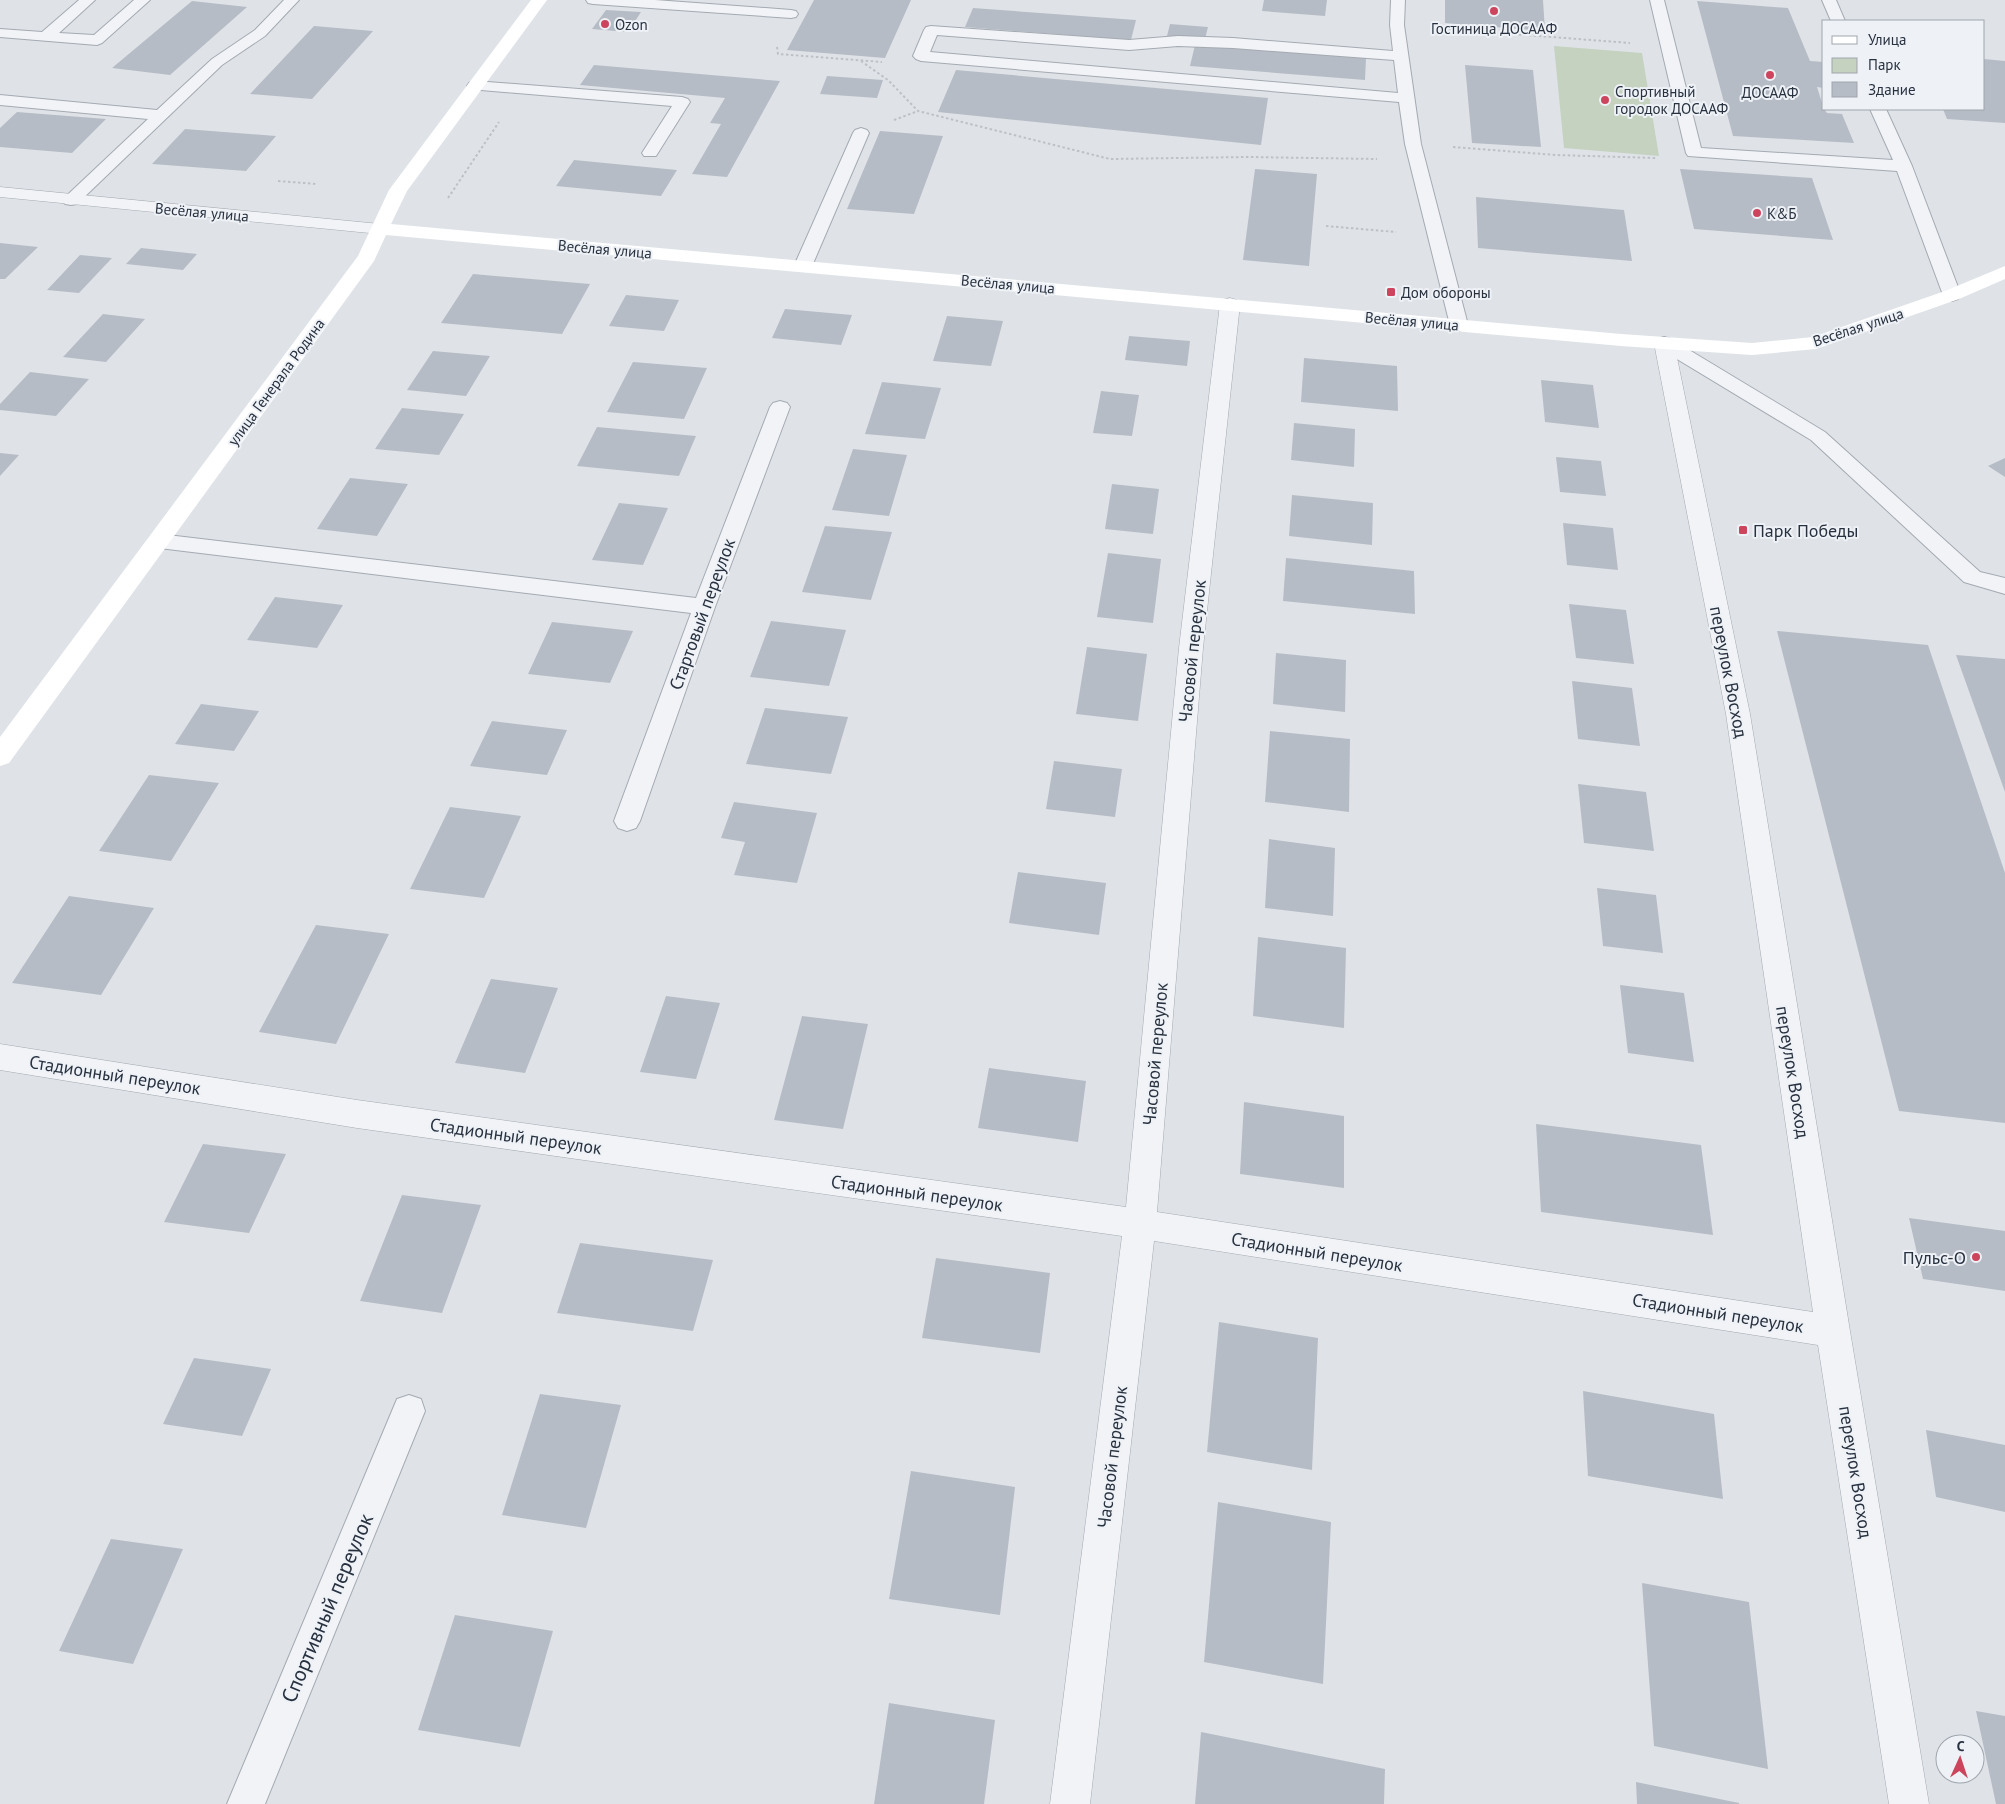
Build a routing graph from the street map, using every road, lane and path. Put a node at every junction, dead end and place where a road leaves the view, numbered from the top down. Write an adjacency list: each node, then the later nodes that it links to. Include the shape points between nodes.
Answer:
1 (88, 0): 15 (lane)
2 (143, 0): 15 (lane, via 97,40)
3 (292, 0): 24 (lane, via 260,32 217,62)
4 (539, 0): 20 (street, улица Генерала Родина)
5 (593, 0): 9 (lane)
6 (1398, 0): 13 (lane)
7 (1657, 0): 16 (lane)
8 (1829, 0): 12 (lane)
9 (677, 3): 10 (lane)
10 (769, 12): 11 (lane); 19 (path, via 778,54)
11 (791, 14)
12 (1838, 20)
13 (1397, 25): 16 (path); 18 (lane)
14 (0, 33): 15 (lane)
15 (45, 37)
16 (1668, 46): 28 (lane)
17 (921, 56): 18 (lane, via 931,30 1129,45 1178,41 1233,43); 19 (path, via 918,65); 21 (lane)
18 (1401, 56): 21 (lane)
19 (861, 61): 26 (path, via 888,80 918,111 1110,159)
20 (475, 86): 27 (lane, via 682,102); 33 (street, улица Генерала Родина, via 398,190)
21 (1407, 98): 26 (lane)
22 (0, 100): 24 (lane)
23 (1878, 110): 29 (lane)
24 (159, 115): 31 (lane)
25 (861, 133): 35 (lane)
26 (1415, 152): 28 (path, via 1660,158); 34 (lane)
27 (650, 153)
28 (1694, 153): 29 (lane)
29 (1904, 166): 37 (lane)
30 (0, 192): 31 (street, Весёлая улица)
31 (71, 200): 33 (street, Весёлая улица)
32 (1326, 226): 34 (path)
33 (380, 229): 35 (street, Весёлая улица); 42 (street, улица Генерала Родина, via 367,258)
34 (1437, 236): 39 (lane)
35 (803, 266): 38 (street, Весёлая улица)
36 (2005, 272): 37 (street, Весёлая улица)
37 (1952, 295): 40 (street, Весёлая улица, via 1816,342 1752,349)
38 (1230, 304): 39 (street, Весёлая улица); 48 (street, Часовой переулок, via 1191,648)
39 (1460, 325): 40 (street, Весёлая улица)
40 (1664, 343): 43 (lane, via 1818,436 1972,577); 49 (street, переулок Восход, via 1738,714)
41 (780, 407): 44 (lane, Стартовый переулок)
42 (160, 541): 44 (lane); 45 (street, улица Генерала Родина)
43 (2005, 586)
44 (704, 607): 46 (lane, Стартовый переулок)
45 (0, 756)
46 (627, 821)
47 (0, 1057): 48 (street, Стадионный переулок, via 357,1114)
48 (1140, 1224): 49 (street, Стадионный переулок); 52 (street, Часовой переулок)
49 (1833, 1331): 53 (street, переулок Восход)
50 (409, 1412): 51 (lane, Спортивный переулок)
51 (246, 1804)
52 (1070, 1804)
53 (1909, 1804)

